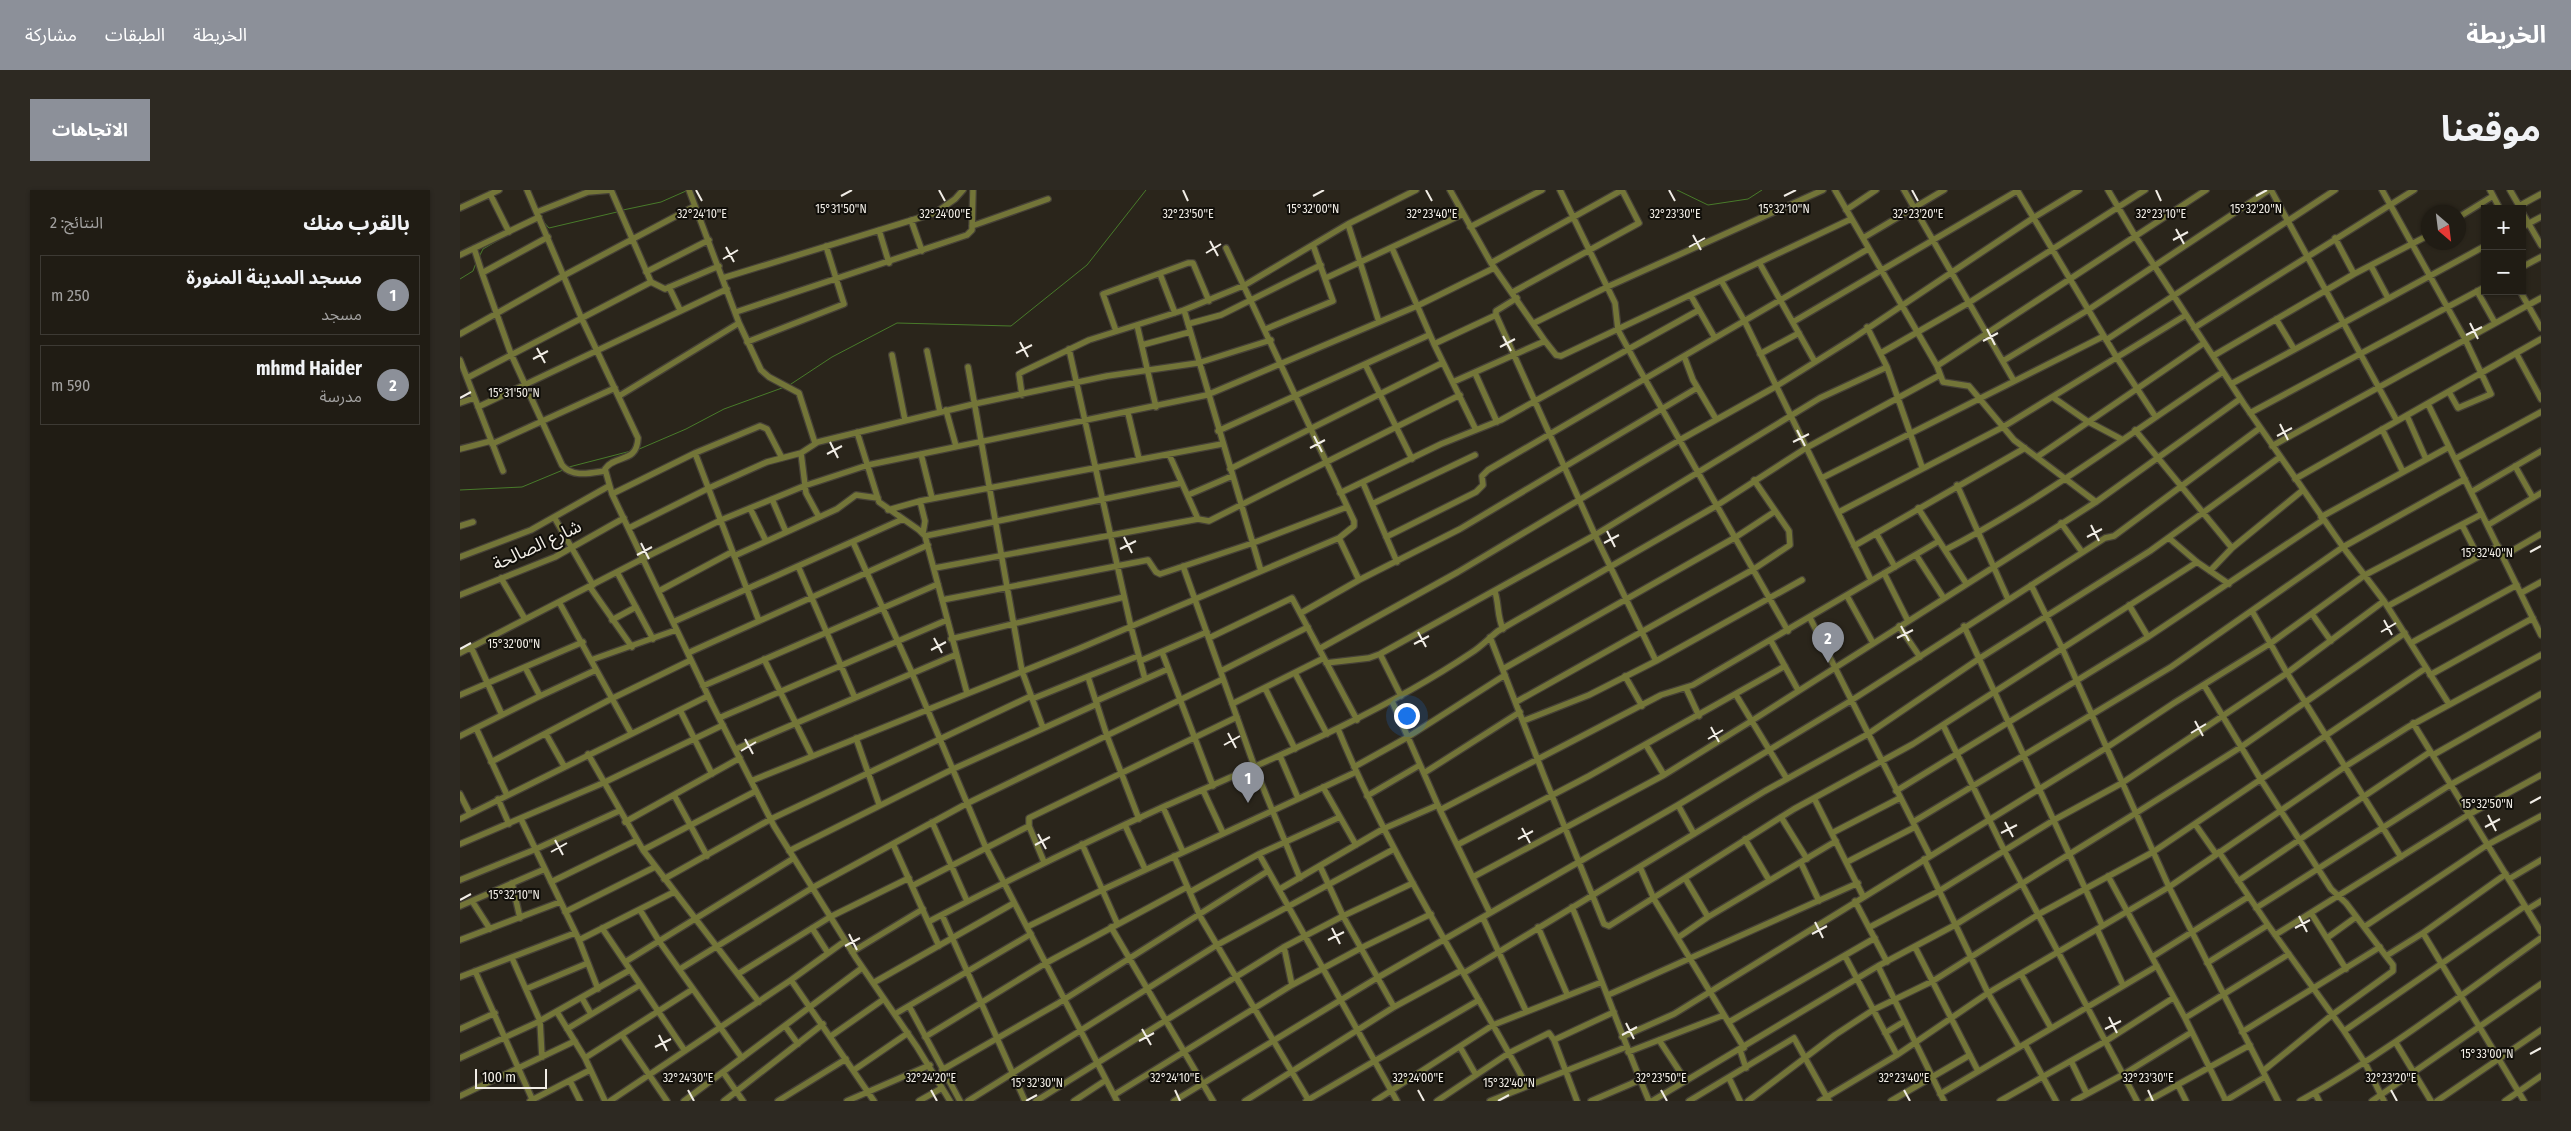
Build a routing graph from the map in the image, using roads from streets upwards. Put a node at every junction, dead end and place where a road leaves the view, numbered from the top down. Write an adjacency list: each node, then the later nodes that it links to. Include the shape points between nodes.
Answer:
1 (499, 190): 29 (street)
2 (527, 190): 43 (street)
3 (611, 190): 43 (street, via 588,192); 65 (street)
4 (689, 190): 37 (street)
5 (963, 190): 50 (street, via 941,210)
6 (973, 190): 55 (street)
7 (1416, 190): 52 (street)
8 (1458, 190): 28 (street)
9 (1542, 190): 56 (street)
10 (1560, 190): 45 (street)
11 (1622, 190): 45 (street); 77 (street, via 1638,223)
12 (1823, 190): 106 (street)
13 (1835, 190): 41 (street)
14 (1876, 190): 41 (street)
15 (1904, 190): 38 (street)
16 (1944, 190): 38 (street)
17 (2017, 190): 47 (street); 63 (street)
18 (2079, 190): 47 (street)
19 (2108, 190): 39 (street)
20 (2145, 190): 39 (street)
21 (2206, 190): 59 (street)
22 (2270, 190): 51 (street); 88 (street)
23 (2335, 190): 51 (street)
24 (2382, 190): 33 (street)
25 (2414, 190): 33 (street)
26 (2490, 190): 31 (street)
27 (2510, 190): 35 (street)
28 (1451, 192): 44 (street)
29 (490, 194): 40 (street); 58 (street)
30 (2541, 194): 36 (street)
31 (2493, 196): 34 (street); 42 (street)
32 (1048, 199): 55 (street)
33 (2390, 204): 62 (street); 68 (street)
34 (2498, 205)
35 (2519, 205)
36 (2526, 205)
37 (695, 206): 65 (street); 66 (street)
38 (1914, 207): 61 (street); 63 (street)
39 (2118, 207): 59 (street); 76 (street)
40 (460, 208)
41 (1846, 210): 49 (street)
42 (2466, 212)
43 (538, 214): 58 (street); 60 (street)
44 (1463, 214): 56 (street); 73 (street)
45 (1573, 216): 77 (street); 86 (street)
46 (2541, 216): 53 (street)
47 (2033, 218): 76 (street); 93 (street)
48 (2526, 218): 53 (street)
49 (1851, 219): 61 (street); 84 (street)
50 (911, 220): 57 (street); 78 (street)
51 (2289, 221): 80 (street); 116 (street)
52 (1348, 224): 67 (street); 82 (street)
53 (2529, 224): 54 (street); 69 (street)
54 (2526, 225)
55 (972, 226): 78 (street, via 967,235)
56 (1470, 227): 86 (street)
57 (879, 230): 70 (street); 83 (street)
58 (509, 232): 71 (street)
59 (2135, 236): 88 (street); 102 (street)
60 (548, 237): 94 (street); 98 (street)
61 (1863, 238): 75 (street)
62 (2334, 238): 80 (street); 96 (street)
63 (1933, 239): 91 (street); 93 (street)
64 (2421, 239): 68 (street)
65 (632, 240): 92 (street); 98 (street)
66 (709, 240): 87 (street); 92 (street)
67 (1313, 245): 85 (street); 105 (street)
68 (2412, 245): 89 (street); 97 (street)
69 (2541, 245)
70 (826, 246): 99 (street); 101 (street)
71 (474, 248): 79 (street); 94 (street)
72 (1226, 248): 105 (street)
73 (1392, 248): 82 (street); 125 (street)
74 (2481, 248): 97 (street)
75 (1868, 249): 91 (street); 121 (street)
76 (2052, 249): 102 (street); 122 (street)
77 (1590, 250): 106 (street); 112 (street)
78 (922, 251): 83 (street)
79 (460, 255)
80 (2306, 256): 110 (street); 148 (street)
81 (2541, 257): 90 (street)
82 (1360, 262): 100 (street); 139 (street)
83 (889, 263): 101 (street)
84 (1760, 264): 104 (street); 121 (street)
85 (1321, 265): 100 (street); 119 (street)
86 (1492, 265): 112 (street); 125 (street)
87 (719, 266): 99 (street); 107 (street)
88 (2154, 266): 116 (street); 130 (street)
89 (2371, 266): 96 (street); 117 (street)
90 (2526, 266)
91 (1881, 271): 123 (street); 141 (street)
92 (646, 272): 103 (street)
93 (1951, 272): 122 (street); 123 (street)
94 (482, 273): 133 (street)
95 (1160, 274): 120 (street, via 1191,262); 132 (street); 152 (street, via 1103,294)
96 (2354, 274): 110 (street)
97 (2429, 275): 117 (street); 126 (street)
98 (563, 276): 133 (street); 136 (street)
99 (723, 278): 108 (street)
100 (1326, 278): 150 (street, via 1332,302)
101 (837, 279): 131 (street); 165 (street, via 844,300 842,305)
102 (2069, 279): 130 (street); 154 (street)
103 (650, 282): 107 (street); 136 (street)
104 (1722, 282): 114 (street); 140 (street)
105 (1245, 286): 119 (street); 120 (street)
106 (1607, 287): 143 (street); 151 (street, via 1616,306)
107 (670, 288): 127 (street)
108 (727, 289): 127 (street); 131 (street)
109 (2481, 289): 111 (street)
110 (2326, 291): 137 (street); 142 (street)
111 (2477, 291): 126 (street); 144 (street)
112 (1513, 292): 115 (street)
113 (2522, 295): 124 (street)
114 (1691, 296): 129 (street); 151 (street)
115 (1517, 298): 134 (street, via 1496,310); 143 (street)
116 (2174, 298): 135 (street); 160 (street)
117 (2388, 298): 142 (street)
118 (2541, 298): 124 (street)
119 (1251, 299): 145 (street, via 1214,318); 150 (street)
120 (1209, 301): 128 (street)
121 (1780, 302): 140 (street); 141 (street)
122 (1970, 302): 154 (street); 158 (street)
123 (1901, 305): 147 (street); 158 (street)
124 (2528, 305): 144 (street); 149 (street)
125 (1417, 306): 139 (street); 157 (street)
126 (2447, 306): 161 (street); 178 (street)
127 (680, 310): 172 (street)
128 (1184, 310): 132 (street); 145 (street)
129 (1699, 310): 159 (street); 169 (street)
130 (2088, 310): 160 (street); 185 (street)
131 (736, 312): 138 (street)
132 (1175, 313): 146 (street)
133 (496, 314): 156 (street); 175 (street)
134 (1496, 315): 167 (street); 180 (street)
135 (2186, 315): 148 (street); 183 (street)
136 (581, 317): 172 (street); 175 (street)
137 (2276, 319): 171 (street); 182 (street)
138 (739, 322): 165 (street); 216 (street)
139 (1379, 322): 190 (street)
140 (1744, 322): 159 (street); 176 (street)
141 (1793, 322): 155 (street)
142 (2343, 322): 171 (street); 178 (street)
143 (1534, 323): 164 (street)
144 (2495, 323): 161 (street)
145 (1188, 324): 153 (street)
146 (1137, 325): 152 (street); 168 (street)
147 (1867, 327): 177 (street); 186 (street)
148 (2194, 328): 166 (street)
149 (2541, 328)
150 (1266, 329): 163 (street)
151 (1618, 330): 164 (street, via 1561,356 1556,355); 169 (street)
152 (1116, 331): 170 (street)
153 (1190, 332): 168 (street); 187 (street)
154 (1987, 332): 185 (street); 191 (street)
155 (1799, 333): 176 (street); 186 (street)
156 (460, 334)
157 (1429, 334): 167 (street); 189 (street)
158 (1918, 334): 177 (street); 191 (street)
159 (1715, 338): 181 (street)
160 (2105, 338): 183 (street); 201 (street)
161 (2465, 339): 197 (street); 207 (street)
162 (2541, 339): 174 (street)
163 (1271, 340): 187 (street); 190 (street)
164 (1546, 341): 180 (street)
165 (747, 342): 260 (street, via 765,373 799,393)
166 (2204, 343): 182 (street); 210 (street)
167 (1434, 344): 188 (street)
168 (1142, 345): 194 (street)
169 (1628, 348): 200 (street); 225 (street)
170 (1069, 349): 202 (street); 212 (street, via 1019,374)
171 (2294, 349): 204 (street)
172 (596, 350): 205 (street); 208 (street)
173 (927, 350): 231 (street)
174 (2516, 353): 197 (street); 223 (street)
175 (512, 354): 199 (street); 205 (street)
176 (1760, 354): 206 (street)
177 (1881, 354): 193 (street)
178 (2360, 354): 207 (street); 234 (street)
179 (892, 355): 239 (street)
180 (1514, 356): 196 (street); 225 (street)
181 (1684, 356): 200 (street); 209 (street)
182 (2213, 356): 195 (street)
183 (2116, 358): 210 (street); 221 (street)
184 (460, 360): 199 (street)
185 (2003, 361): 201 (street)
186 (1815, 362): 206 (street)
187 (1198, 363): 194 (street); 213 (street)
188 (1442, 363): 203 (street); 214 (street)
189 (1364, 364): 214 (street); 217 (street)
190 (1282, 365): 213 (street); 217 (street)
191 (1937, 366): 198 (street)
192 (968, 367): 226 (street)
193 (1887, 367): 218 (street); 237 (street, via 1844,385)
194 (1147, 370): 202 (street); 229 (street)
195 (2223, 372): 204 (street); 235 (street)
196 (1475, 373): 203 (street); 243 (street)
197 (2482, 373): 211 (street); 211 (street, via 2490,396 2458,408)
198 (1940, 375): 218 (street); 219 (street, via 1943,382 1969,386)
199 (467, 378): 220 (street)
200 (1644, 379): 230 (street); 255 (street)
201 (2014, 380): 219 (street)
202 (1076, 382): 212 (street); 240 (street)
203 (1453, 382): 215 (street)
204 (2230, 384): 222 (street)
205 (526, 385): 228 (street); 244 (street)
206 (1775, 387): 237 (street); 238 (street)
207 (2378, 387): 242 (street); 263 (street)
208 (615, 388): 216 (street); 244 (street)
209 (1697, 388): 230 (street); 238 (street)
210 (2136, 388): 235 (street); 241 (street)
211 (2449, 392): 227 (street)
212 (1022, 394): 226 (street)
213 (1207, 395): 229 (street); 252 (street)
214 (1380, 395): 245 (street); 246 (street)
215 (1460, 395): 245 (street); 250 (street)
216 (619, 396): 289 (street, via 638,443 630,456 610,464)
217 (1296, 396): 246 (street); 252 (street)
218 (1898, 396): 254 (street); 265 (street)
219 (1980, 397): 247 (street); 254 (street)
220 (474, 398): 224 (street); 228 (street)
221 (2054, 398): 241 (street); 247 (street)
222 (2240, 399): 234 (street); 279 (street)
223 (2541, 399)
224 (460, 403)
225 (1534, 403): 243 (street); 255 (street)
226 (974, 404): 231 (street); 257 (street)
227 (2428, 404): 236 (street); 264 (street)
228 (478, 407): 259 (street)
229 (1156, 407): 233 (street)
230 (1660, 410): 258 (street); 287 (street)
231 (943, 411): 239 (street); 262 (street)
232 (2541, 412): 281 (street)
233 (1128, 413): 240 (street); 277 (street)
234 (2250, 413): 248 (street)
235 (2155, 416): 251 (street)
236 (2407, 416): 242 (street); 280 (street)
237 (1789, 417): 265 (street); 292 (street)
238 (1716, 419): 258 (street)
239 (905, 420): 253 (street)
240 (1085, 421): 257 (street); 286 (street)
241 (2088, 421): 256 (street); 274 (street)
242 (2397, 421): 249 (street)
243 (1497, 422): 250 (street)
244 (543, 423): 259 (street); 289 (street, via 566,470 575,474)
245 (1395, 426): 278 (street); 282 (street)
246 (1311, 427): 282 (street); 290 (street)
247 (2003, 427): 266 (street); 285 (street)
248 (2260, 428): 263 (street); 301 (street)
249 (2382, 429): 291 (street); 295 (street)
250 (1476, 430): 278 (street)
251 (2135, 430): 256 (street); 279 (street)
252 (1218, 431): 261 (street)
253 (857, 432): 260 (street); 283 (street)
254 (1910, 432): 285 (street); 293 (street)
255 (1548, 434): 287 (street); 352 (street, via 1483,473 1483,485 1476,492)
256 (2121, 439): 294 (street)
257 (981, 441): 262 (street); 305 (street)
258 (1678, 441): 292 (street); 318 (street)
259 (492, 443): 267 (street); 288 (street)
260 (815, 443): 270 (street)
261 (1222, 444): 272 (street); 290 (street)
262 (956, 446): 271 (street)
263 (2272, 446): 275 (street)
264 (2449, 447): 280 (street); 281 (street)
265 (1806, 448): 293 (street); 297 (street)
266 (2025, 448): 274 (street); 300 (street)
267 (460, 449)
268 (2541, 451): 284 (street)
269 (696, 453): 276 (street, via 763,426); 304 (street); 309 (street)
270 (801, 453): 276 (street); 303 (street)
271 (921, 454): 283 (street); 314 (street)
272 (1169, 454): 277 (street); 298 (street)
273 (1475, 455): 320 (street)
274 (2037, 457): 294 (street)
275 (2280, 457): 295 (street); 329 (street)
276 (782, 458): 304 (street)
277 (1139, 459): 286 (street)
278 (1412, 459): 299 (street)
279 (2158, 459): 301 (street); 319 (street)
280 (2426, 459): 291 (street)
281 (2455, 459): 296 (street)
282 (1326, 461): 308 (street); 321 (street)
283 (868, 465): 303 (street); 313 (street)
284 (2516, 466): 307 (street); 315 (street)
285 (1922, 467): 328 (street)
286 (1096, 468): 305 (street); 316 (street)
287 (1564, 468): 318 (street); 375 (street, via 1460,530)
288 (503, 471)
289 (605, 472): 302 (street)
290 (1231, 472): 311 (street); 321 (street)
291 (2403, 472): 334 (street)
292 (1697, 474): 322 (street); 349 (street)
293 (1822, 478): 328 (street)
294 (2065, 478): 319 (street); 347 (street)
295 (2295, 479): 306 (street)
296 (2465, 479): 307 (street); 363 (street)
297 (1754, 480): 322 (street); 327 (street)
298 (1182, 483): 311 (street); 316 (street)
299 (1363, 483): 308 (street); 320 (street)
300 (1957, 485): 325 (street); 347 (street)
301 (2180, 485): 329 (street); 367 (street, via 2114,536)
302 (609, 486): 309 (street); 331 (street)
303 (804, 486): 312 (street); 332 (street)
304 (709, 488): 337 (street); 344 (street)
305 (990, 488): 314 (street); 339 (street)
306 (2303, 490): 334 (street); 365 (street)
307 (2471, 492): 330 (street)
308 (1340, 493): 323 (street)
309 (612, 494): 333 (street)
310 (2541, 494): 315 (street)
311 (1188, 495): 336 (street)
312 (772, 498): 324 (street); 345 (street)
313 (878, 498): 326 (street); 332 (street, via 856,496)
314 (932, 498): 317 (street)
315 (2533, 498): 343 (street)
316 (1103, 500): 339 (street); 351 (street)
317 (920, 501): 326 (street); 348 (street, via 925,521)
318 (1580, 501): 349 (street); 462 (street)
319 (2096, 502): 340 (street)
320 (1372, 504): 352 (street)
321 (1242, 506): 336 (street, via 1209,521); 359 (street)
322 (1716, 506): 353 (street); 380 (street)
323 (1348, 507): 354 (street, via 1354,524); 359 (street)
324 (750, 508): 337 (street); 356 (street)
325 (1918, 508): 346 (street); 358 (street)
326 (888, 510): 335 (street)
327 (1774, 512): 353 (street); 384 (street, via 1789,531 1790,544)
328 (1839, 512): 361 (street)
329 (2203, 513): 355 (street); 365 (street)
330 (2482, 514): 341 (street); 343 (street)
331 (554, 517): 364 (street); 373 (street, via 522,534)
332 (819, 517): 345 (street)
333 (624, 518): 344 (street); 364 (street, شارع الصالحة)
334 (2322, 518): 363 (street); 398 (street)
335 (903, 519): 348 (street); 357 (street)
336 (1198, 519): 351 (street)
337 (721, 520): 368 (street); 374 (street)
338 (473, 522): 342 (street)
339 (996, 522): 348 (street); 369 (street)
340 (2061, 523): 367 (street); 382 (street)
341 (2462, 525): 371 (street); 390 (street)
342 (460, 526)
343 (2488, 526): 362 (street)
344 (629, 528): 374 (street)
345 (786, 532): 356 (street)
346 (1876, 533): 361 (street); 381 (street)
347 (1978, 533): 366 (street); 382 (street)
348 (924, 534): 360 (street)
349 (1595, 534): 380 (street); 405 (street)
350 (2541, 534): 372 (street)
351 (1111, 535): 369 (street); 378 (street)
352 (1386, 537): 375 (street)
353 (1736, 537): 384 (street); 413 (street)
354 (1339, 538): 385 (street); 392 (street)
355 (2169, 538): 376 (street); 425 (street)
356 (766, 541): 368 (street)
357 (853, 542): 377 (street); 388 (street)
358 (1938, 542): 366 (street); 370 (street)
359 (1253, 543): 379 (street); 385 (street)
360 (928, 545): 383 (street); 388 (street)
361 (1854, 546): 394 (street)
362 (2498, 546): 371 (street); 372 (street)
363 (2343, 547): 390 (street); 422 (street)
364 (572, 548): 391 (street, شارع الصالحة, via 541,564); 401 (street)
365 (2232, 548): 386 (street)
366 (1945, 550): 396 (street)
367 (2082, 552): 399 (street)
368 (733, 554): 403 (street); 404 (street)
369 (1002, 555): 383 (street); 402 (street)
370 (1916, 555): 381 (street); 411 (street)
371 (2478, 556): 418 (street)
372 (2502, 556): 400 (street)
373 (460, 557)
374 (644, 558): 387 (street); 404 (street)
375 (1397, 562): 392 (street)
376 (2197, 562): 386 (street); 419 (street)
377 (798, 566): 403 (street); 409 (street)
378 (1117, 566): 379 (street, via 1150,560 1160,574); 402 (street); 410 (street)
379 (1183, 566): 412 (street)
380 (1610, 566): 413 (street); 440 (street)
381 (1895, 567): 389 (street)
382 (1993, 567): 396 (street); 414 (street)
383 (934, 568): 397 (street)
384 (1754, 569): 416 (street); 444 (street)
385 (1261, 571): 412 (street)
386 (2210, 571): 398 (street)
387 (617, 572): 401 (street); 420 (street)
388 (867, 573): 409 (street); 421 (street)
389 (1884, 573): 394 (street); 432 (street)
390 (2365, 575): 418 (street); 424 (street)
391 (501, 578): 407 (street, شارع الصالحة); 428 (street)
392 (1359, 580): 423 (street)
393 (1802, 580): 416 (street)
394 (1871, 580): 408 (street)
395 (2541, 582): 406 (street)
396 (1966, 583): 411 (street)
397 (938, 584): 415 (street); 421 (street)
398 (2229, 584): 449 (street)
399 (2031, 585): 414 (street); 425 (street)
400 (2516, 585): 406 (street); 457 (street)
401 (591, 586): 417 (street); 429 (street)
402 (1007, 588): 415 (street); 434 (street)
403 (746, 589): 431 (street); 433 (street)
404 (659, 591): 433 (street)
405 (1495, 592): 440 (street, via 1497,615); 467 (street)
406 (2520, 593): 427 (street)
407 (460, 595)
408 (1847, 596): 426 (street); 458 (street)
409 (812, 597): 431 (street); 443 (street)
410 (1124, 597): 434 (street); 438 (street)
411 (1943, 597): 432 (street)
412 (1195, 599): 438 (street); 446 (street)
413 (1626, 599): 444 (street); 486 (street)
414 (2008, 599): 436 (street)
415 (942, 600): 430 (street)
416 (1771, 600): 442 (street); 476 (street)
417 (559, 602): 428 (street); 455 (street)
418 (2386, 604): 445 (street); 454 (street)
419 (2128, 606): 449 (street); 461 (street)
420 (636, 607): 429 (street); 450 (street)
421 (882, 608): 443 (street); 452 (street)
422 (2252, 611): 456 (street); 526 (street, via 2171,667)
423 (1301, 613): 439 (street); 446 (street, via 1294,600 1289,598)
424 (2312, 614): 454 (street); 456 (street)
425 (2047, 616): 461 (street); 470 (street)
426 (1810, 618): 442 (street); 480 (street)
427 (2533, 618): 437 (street); 490 (street)
428 (525, 619): 459 (street)
429 (612, 620): 460 (street)
430 (947, 620): 451 (street); 452 (street)
431 (759, 621): 465 (street)
432 (1908, 621): 435 (street)
433 (673, 622): 441 (street)
434 (1013, 624): 451 (street); 484 (street)
435 (1899, 626): 458 (street); 469 (street)
436 (1964, 626): 469 (street); 470 (street)
437 (2539, 626): 447 (street)
438 (1131, 627): 472 (street); 484 (street)
439 (1308, 627): 462 (street); 485 (street)
440 (1503, 629): 448 (street)
441 (676, 630): 450 (street); 465 (street)
442 (1788, 631): 453 (street)
443 (826, 632): 471 (street); 477 (street)
444 (1642, 632): 476 (street); 518 (street)
445 (2405, 633): 457 (street); 519 (street)
446 (1208, 635): 463 (street); 485 (street)
447 (2541, 635)
448 (1490, 637): 486 (street); 510 (street, via 1472,653)
449 (2148, 637): 495 (street)
450 (653, 639): 460 (street)
451 (951, 639): 466 (street)
452 (897, 641): 477 (street); 487 (street)
453 (1771, 641): 478 (street); 500 (street)
454 (2331, 641): 489 (street)
455 (583, 642): 473 (street); 479 (street)
456 (2271, 643): 489 (street); 497 (street)
457 (2411, 643): 481 (street)
458 (1873, 644): 480 (street)
459 (471, 647): 464 (street); 496 (street)
460 (632, 647): 473 (street)
461 (2062, 648): 495 (street); 502 (street)
462 (1319, 649): 475 (street)
463 (1162, 652): 472 (street); 482 (street)
464 (460, 653)
465 (688, 653): 474 (street)
466 (955, 654): 487 (street); 504 (street)
467 (1380, 654): 475 (street, via 1369,658); 510 (street)
468 (2541, 655): 521 (street)
469 (1920, 657): 515 (street)
470 (1980, 658): 502 (street); 546 (street)
471 (764, 659): 498 (street); 503 (street)
472 (1139, 659): 492 (street); 493 (street)
473 (591, 660): 483 (street)
474 (691, 660): 498 (street); 513 (street)
475 (1325, 661): 488 (street); 532 (street)
476 (1656, 661): 491 (street)
477 (841, 666): 503 (street); 511 (street)
478 (1785, 666): 501 (street); 507 (street)
479 (525, 667): 496 (street); 508 (street)
480 (1834, 667): 501 (street); 515 (street)
481 (2426, 668): 490 (street); 547 (street)
482 (1168, 669): 493 (street); 514 (street)
483 (596, 670): 508 (street); 513 (street)
484 (1022, 671): 504 (street); 512 (street)
485 (1221, 671): 494 (street)
486 (1504, 672): 518 (street); 554 (street)
487 (912, 673): 511 (street); 523 (street)
488 (1295, 673): 499 (street); 545 (street)
489 (2287, 673): 519 (street); 529 (street)
490 (2430, 674): 521 (street)
491 (1625, 676): 522 (street); 534 (street, via 1589,695)
492 (1088, 677): 512 (street); 517 (street)
493 (1145, 679): 517 (street)
494 (1223, 679): 514 (street); 520 (street)
495 (2076, 681): 526 (street); 536 (street)
496 (487, 683): 506 (street); 527 (street)
497 (2204, 685): 529 (street); 558 (street)
498 (703, 686): 509 (street)
499 (1265, 688): 520 (street); 560 (street)
500 (1686, 688): 522 (street, via 1661,695); 528 (street)
501 (1798, 690): 533 (street)
502 (1995, 690): 536 (street); 539 (street)
503 (781, 691): 531 (street); 535 (street)
504 (967, 693): 523 (street)
505 (2541, 694): 562 (street)
506 (460, 695)
507 (1736, 695): 528 (street); 533 (street)
508 (540, 696): 527 (street)
509 (708, 696): 524 (street); 531 (street)
510 (1401, 696): 516 (street)
511 (855, 698): 535 (street)
512 (1031, 698): 541 (street); 552 (street)
513 (611, 699): 543 (street); 544 (street)
514 (1179, 700): 550 (street); 553 (street)
515 (1852, 700): 546 (street); 561 (street)
516 (1392, 701): 532 (street); 554 (street)
517 (1096, 702): 541 (street); 550 (street)
518 (1516, 702): 525 (street)
519 (2306, 702): 547 (street); 557 (street)
520 (1232, 704): 530 (street)
521 (2448, 704): 537 (street)
522 (1642, 706): 569 (street)
523 (928, 709): 551 (street); 552 (street)
524 (680, 710): 543 (street); 555 (street)
525 (1520, 712): 534 (street); 580 (street)
526 (2091, 714): 558 (street); 565 (street)
527 (502, 715): 540 (street)
528 (1699, 716): 556 (street)
529 (2222, 716): 557 (street); 588 (street)
530 (1236, 717): 553 (street); 575 (street)
531 (719, 718): 538 (street)
532 (1357, 720): 542 (street)
533 (1753, 720): 561 (street); 582 (street)
534 (1523, 721): 569 (street)
535 (797, 722): 559 (street); 566 (street)
536 (2010, 722): 564 (street); 565 (street)
537 (2413, 723): 562 (street); 574 (street)
538 (723, 725): 555 (street); 559 (street)
539 (1943, 725): 564 (street); 571 (street)
540 (476, 728): 549 (street); 570 (street)
541 (1042, 728): 576 (street)
542 (1338, 728): 545 (street); 577 (street)
543 (631, 733): 563 (street)
544 (546, 734): 570 (street); 572 (street)
545 (1326, 734): 560 (street)
546 (1868, 734): 571 (street); 584 (street)
547 (2327, 734): 574 (street); 585 (street)
548 (2541, 734): 589 (street)
549 (460, 736)
550 (1107, 736): 579 (street); 608 (street)
551 (856, 738): 566 (street); 578 (street)
552 (939, 738): 576 (street); 578 (street)
553 (1194, 738): 579 (street); 590 (street)
554 (1408, 738): 573 (street); 577 (street)
555 (694, 739): 581 (street); 587 (street)
556 (1646, 745): 582 (street); 599 (street)
557 (2241, 747): 585 (street); 615 (street)
558 (2106, 748): 588 (street); 593 (street)
559 (736, 749): 568 (street)
560 (1295, 749): 567 (street)
561 (1769, 750): 584 (street); 609 (street)
562 (2431, 753): 589 (street); 602 (street)
563 (588, 754): 572 (street); 587 (street)
564 (1957, 754): 591 (street); 596 (street)
565 (2025, 754): 591 (street); 593 (street)
566 (812, 756): 586 (street)
567 (1280, 756): 575 (street); 603 (street)
568 (740, 758): 581 (street); 586 (street)
569 (1537, 758): 599 (street); 611 (street)
570 (492, 762): 598 (street)
571 (1882, 762): 596 (street); 604 (street)
572 (564, 766): 598 (street)
573 (1420, 766): 580 (street); 601 (street)
574 (2346, 766): 602 (street); 613 (street)
575 (1255, 768): 590 (street); 612 (street)
576 (951, 770): 607 (street); 608 (street)
577 (1355, 770): 592 (street); 601 (street)
578 (867, 772): 607 (street); 624 (street)
579 (1121, 772): 621 (street); 634 (street, via 1031,816)
580 (1424, 773): 611 (street)
581 (712, 774): 600 (street)
582 (1664, 775): 635 (street)
583 (2541, 775): 617 (street)
584 (1787, 778): 640 (street)
585 (2261, 780): 613 (street); 630 (street)
586 (751, 781): 595 (street)
587 (603, 782): 614 (street); 623 (street)
588 (2122, 782): 615 (street); 626 (street)
589 (2450, 785): 617 (street); 637 (street)
590 (1213, 786): 594 (street)
591 (1972, 786): 625 (street); 633 (street)
592 (1322, 787): 603 (street); 619 (street)
593 (2039, 787): 625 (street); 626 (street)
594 (1203, 790): 610 (street); 638 (street)
595 (756, 791): 624 (street); 631 (street)
596 (1896, 791): 605 (street)
597 (460, 794): 616 (street)
598 (507, 795): 606 (street)
599 (1552, 795): 635 (street); 650 (street)
600 (674, 796): 627 (street); 631 (street)
601 (1366, 796): 636 (street)
602 (2364, 796): 637 (street); 644 (street)
603 (1298, 798): 612 (street)
604 (1814, 798): 620 (street); 639 (street)
605 (1900, 798): 633 (street); 639 (street)
606 (498, 799): 616 (street); 629 (street)
607 (880, 804): 655 (street)
608 (966, 804): 628 (street); 652 (street)
609 (1678, 805): 640 (street); 674 (street)
610 (1163, 807): 621 (street); 658 (street)
611 (1439, 808): 636 (street); 650 (street)
612 (1272, 810): 638 (street); 645 (street)
613 (2281, 810): 644 (street); 661 (street)
614 (619, 811): 627 (street); 653 (street)
615 (2136, 813): 659 (street); 660 (street)
616 (470, 814): 622 (street)
617 (2468, 815): 651 (street); 666 (street)
618 (2541, 816): 651 (street)
619 (1340, 817): 645 (street); 649 (street)
620 (1781, 817): 642 (street); 668 (street)
621 (1139, 818): 632 (street)
622 (460, 819)
623 (521, 819): 629 (street); 653 (street)
624 (771, 819): 655 (street); 663 (street)
625 (1989, 820): 657 (street); 665 (street)
626 (2054, 820): 657 (street); 660 (street)
627 (625, 822): 641 (street)
628 (932, 822): 647 (street); 677 (street)
629 (509, 824): 646 (street)
630 (2195, 824): 659 (street); 661 (street)
631 (690, 825): 654 (street); 663 (street)
632 (1124, 825): 648 (street); 680 (street)
633 (1914, 825): 665 (street); 673 (street)
634 (1029, 826): 652 (street); 671 (street)
635 (1565, 828): 674 (street); 684 (street)
636 (1383, 829): 649 (street); 656 (street)
637 (2384, 829): 666 (street); 681 (street)
638 (1223, 833): 658 (street)
639 (1832, 833): 643 (street)
640 (1694, 834): 678 (street)
641 (637, 840): 654 (street); 693 (street)
642 (1746, 840): 688 (street); 691 (street)
643 (1836, 841): 668 (street); 673 (street)
644 (2300, 841): 681 (street); 692 (street)
645 (1284, 842): 662 (street); 687 (street)
646 (460, 844)
647 (893, 844): 686 (street); 702 (street)
648 (1082, 844): 671 (street); 706 (street)
649 (1356, 844): 675 (street)
650 (1457, 845): 684 (street)
651 (2487, 845): 685 (street); 752 (street)
652 (986, 848): 677 (street); 694 (street)
653 (536, 849): 679 (street); 690 (street)
654 (643, 850): 676 (street)
655 (789, 850): 667 (street)
656 (1394, 850): 697 (street); 699 (street)
657 (2004, 850): 695 (street); 707 (street)
658 (1183, 852): 664 (street)
659 (2153, 852): 683 (street); 701 (street)
660 (2069, 853): 695 (street); 705 (street)
661 (2217, 853): 692 (street); 701 (street)
662 (1259, 854): 682 (street); 703 (street)
663 (707, 856): 689 (street)
664 (1174, 856): 680 (street); 703 (street)
665 (1930, 856): 669 (street)
666 (2401, 857): 712 (street)
667 (794, 858): 702 (street); 742 (street)
668 (1807, 859): 672 (street)
669 (1924, 859): 707 (street); 710 (street)
670 (2541, 860): 685 (street)
671 (1044, 862): 694 (street)
672 (1801, 862): 691 (street); 716 (street)
673 (1847, 862): 698 (street)
674 (1580, 863): 709 (street); 730 (street)
675 (1320, 866): 687 (street); 699 (street)
676 (655, 867): 689 (street); 729 (street)
677 (950, 867): 700 (street); 715 (street)
678 (1640, 867): 709 (street); 713 (street)
679 (545, 869): 693 (street); 696 (street)
680 (1145, 869): 706 (street)
681 (2318, 869): 712 (street); 725 (street)
682 (1268, 871): 704 (street); 732 (street)
683 (2108, 876): 705 (street); 728 (street)
684 (1473, 877): 730 (street)
685 (2507, 877): 724 (street); 760 (street)
686 (908, 878): 700 (street); 738 (street)
687 (1300, 878): 704 (street)
688 (1686, 878): 713 (street); 739 (street)
689 (664, 879): 708 (street)
690 (460, 880)
691 (1769, 880): 739 (street)
692 (2238, 881): 711 (street)
693 (551, 882): 718 (street)
694 (1003, 882): 715 (street); 720 (street)
695 (2021, 882): 734 (street); 745 (street)
696 (512, 883): 714 (street); 740 (street)
697 (1413, 883): 733 (street); 736 (street)
698 (1858, 883): 710 (street); 716 (street)
699 (1328, 884): 721 (street); 736 (street)
700 (912, 886): 726 (street)
701 (2169, 887): 728 (street); 759 (street)
702 (812, 888): 738 (street); 775 (street)
703 (1188, 889): 732 (street); 744 (street)
704 (1280, 889): 721 (street)
705 (2085, 889): 734 (street); 746 (street)
706 (1102, 890): 744 (street); 748 (street)
707 (1939, 891): 745 (street); 751 (street)
708 (674, 892): 727 (street); 742 (street)
709 (1593, 895): 713 (street, via 1606,926); 723 (street)
710 (1863, 896): 717 (street)
711 (2248, 897): 725 (street); 759 (street)
712 (2338, 897): 731 (street); 737 (street)
713 (1654, 899): 764 (street)
714 (472, 901): 722 (street); 755 (street)
715 (967, 901): 735 (street)
716 (1819, 901): 790 (street)
717 (1855, 901): 751 (street); 828 (street)
718 (560, 902): 729 (street); 740 (street)
719 (2541, 902): 724 (street)
720 (1014, 903): 748 (street); 765 (street)
721 (1288, 905): 762 (street); 774 (street)
722 (460, 906)
723 (1572, 907): 750 (street); 817 (street)
724 (2526, 907): 757 (street); 798 (street)
725 (2256, 908): 747 (street)
726 (922, 909): 743 (street); 782 (street)
727 (640, 910): 753 (street); 771 (street)
728 (2128, 911): 746 (street); 788 (street)
729 (565, 912): 758 (street)
730 (1490, 913): 741 (street)
731 (2311, 913): 763 (street); 767 (street)
732 (1199, 914): 774 (street); 792 (street)
733 (1431, 914): 772 (street); 780 (street)
734 (2039, 914): 783 (street); 791 (street)
735 (942, 915): 743 (street); 765 (street)
736 (1343, 916): 762 (street); 780 (street)
737 (2356, 916): 752 (street); 767 (street)
738 (830, 917): 754 (street); 773 (street)
739 (1708, 917): 764 (street)
740 (520, 918): 755 (street)
741 (1483, 918): 772 (street); 781 (street)
742 (695, 919): 771 (street); 775 (street)
743 (928, 922): 776 (street)
744 (1118, 923): 749 (street)
745 (1955, 925): 778 (street); 791 (street)
746 (2102, 925): 756 (street)
747 (2268, 925): 763 (street); 797 (street)
748 (1027, 927): 761 (street)
749 (1111, 927): 792 (street); 794 (street)
750 (1538, 927): 781 (street); 830 (street)
751 (1870, 927): 766 (street)
752 (2364, 927): 779 (street)
753 (602, 928): 770 (street); 793 (street)
754 (812, 928): 784 (street); 809 (street)
755 (490, 929): 769 (street)
756 (2096, 929): 783 (street); 822 (street)
757 (2541, 932)
758 (575, 933): 770 (street); 789 (street)
759 (2191, 933): 788 (street); 797 (street)
760 (2423, 933): 787 (street); 798 (street)
761 (1031, 934): 794 (street); 807 (street)
762 (1305, 935): 777 (street); 801 (street)
763 (2275, 935): 785 (street)
764 (1679, 937): 790 (street)
765 (952, 938): 776 (street); 807 (street)
766 (1875, 938): 786 (street); 795 (street)
767 (2327, 938): 804 (street)
768 (2541, 938): 833 (street)
769 (460, 940)
770 (579, 940): 796 (street)
771 (659, 940): 793 (street); 803 (street)
772 (1446, 940): 808 (street); 813 (street)
773 (845, 941): 782 (street); 784 (street)
774 (1217, 945): 812 (street); 826 (street)
775 (717, 946): 803 (street); 809 (street)
776 (939, 946): 818 (street)
777 (1284, 947): 812 (street); 821 (street)
778 (1916, 947): 795 (street); 816 (street)
779 (2380, 947): 787 (street); 804 (street)
780 (1361, 948): 801 (street); 813 (street)
781 (1499, 950): 808 (street); 849 (street)
782 (852, 952): 802 (street)
783 (2059, 952): 810 (street); 843 (street)
784 (828, 953): 815 (street)
785 (2288, 954): 827 (street); 832 (street)
786 (1844, 956): 814 (street); 863 (street)
787 (2386, 956): 857 (street, via 2393,965 2393,971)
788 (2152, 957): 800 (street)
789 (512, 958): 806 (street); 823 (street)
790 (1691, 958): 828 (street); 831 (street)
791 (1971, 958): 816 (street); 829 (street)
792 (1129, 959): 826 (street); 837 (street)
793 (625, 962): 805 (street)
794 (1046, 962): 837 (street); 842 (street)
795 (1887, 962): 799 (street)
796 (588, 963): 823 (street); 824 (street)
797 (2207, 963): 832 (street)
798 (2442, 965): 833 (street); 875 (street)
799 (1878, 966): 814 (street); 838 (street)
800 (2156, 966): 822 (street); 835 (street)
801 (1324, 967): 821 (street); 840 (street)
802 (862, 968): 818 (street); 844 (street)
803 (680, 969): 825 (street)
804 (2346, 969): 827 (street)
805 (630, 970): 820 (street); 824 (street)
806 (475, 971): 811 (street); 853 (street)
807 (967, 972): 842 (street); 845 (street)
808 (1463, 972): 839 (street); 846 (street)
809 (738, 974): 841 (street)
810 (2021, 974): 829 (street); 869 (street)
811 (460, 977)
812 (1236, 977): 847 (street); 861 (street)
813 (1377, 978): 840 (street); 846 (street)
814 (1857, 979): 848 (street); 899 (street)
815 (791, 980): 841 (street); 844 (street)
816 (1933, 981): 838 (street); 858 (street)
817 (1602, 982): 830 (street); 831 (street)
818 (873, 983): 836 (street)
819 (2541, 984): 867 (street)
820 (640, 985): 851 (street); 854 (street)
821 (1292, 985): 847 (street)
822 (2123, 985): 843 (street)
823 (526, 989): 860 (street)
824 (598, 989): 834 (street)
825 (693, 989): 851 (street); 868 (street)
826 (1146, 989): 861 (street); 872 (street)
827 (2313, 989): 857 (street); 877 (street)
828 (1710, 991): 856 (street); 884 (street, via 1670,1016)
829 (1988, 993): 858 (street); 897 (street)
830 (1567, 994): 849 (street)
831 (1608, 995): 852 (street)
832 (2224, 995): 859 (street); 877 (street)
833 (2460, 995): 867 (street); 891 (street)
834 (582, 998): 850 (street); 854 (street)
835 (2173, 998): 859 (street); 889 (street)
836 (884, 999): 855 (street); 881 (street)
837 (1064, 999): 872 (street); 885 (street)
838 (1894, 999): 848 (street); 862 (street)
839 (1479, 1000): 865 (street); 912 (street)
840 (1341, 1001): 874 (street); 890 (street)
841 (759, 1002): 868 (street)
842 (981, 1003): 883 (street); 885 (street)
843 (2087, 1005): 869 (street); 889 (street)
844 (810, 1006): 864 (street); 866 (street)
845 (909, 1006): 855 (street); 883 (street)
846 (1394, 1007): 874 (street)
847 (1254, 1008): 890 (street); 901 (street)
848 (1873, 1010): 879 (street); 910 (street)
849 (1526, 1011): 865 (street)
850 (557, 1012): 860 (street); 871 (street)
851 (658, 1012): 880 (street); 900 (street)
852 (1614, 1012): 884 (street); 886 (street)
853 (495, 1013): 870 (street); 882 (street)
854 (591, 1014): 871 (street)
855 (896, 1014): 878 (street)
856 (1724, 1015): 863 (street); 887 (street)
857 (2332, 1015): 875 (street); 926 (street)
858 (1952, 1018): 892 (street); 904 (street)
859 (2185, 1018): 876 (street)
860 (540, 1021): 882 (street); 905 (street)
861 (1165, 1021): 901 (street); 915 (street)
862 (1905, 1021): 879 (street); 892 (street)
863 (1729, 1022): 899 (street)
864 (823, 1024): 881 (street); 893 (street)
865 (1493, 1025): 896 (street); 902 (street)
866 (784, 1026): 893 (street); 908 (street)
867 (2479, 1027): 911 (street); 929 (street)
868 (720, 1028): 900 (street); 908 (street)
869 (2051, 1028): 894 (street)
870 (460, 1029)
871 (567, 1029): 888 (street)
872 (1080, 1030): 915 (street); 930 (street)
873 (2541, 1030): 911 (street)
874 (1358, 1031): 912 (street); 928 (street)
875 (2344, 1031): 916 (street)
876 (2192, 1032): 919 (street); 931 (street)
877 (2242, 1032): 895 (street)
878 (908, 1033): 917 (street); 922 (street)
879 (1885, 1033): 903 (street)
880 (622, 1035): 907 (street); 932 (street)
881 (831, 1036): 909 (street)
882 (506, 1037): 906 (street); 920 (street)
883 (925, 1037): 914 (street)
884 (1622, 1037): 898 (street)
885 (997, 1038): 923 (street); 930 (street)
886 (1554, 1040): 902 (street, via 1549,1033); 924 (street)
887 (1659, 1040): 898 (street); 942 (street)
888 (575, 1041): 905 (street); 907 (street)
889 (2106, 1041): 913 (street); 931 (street)
890 (1274, 1042): 928 (street); 943 (street)
891 (2396, 1042): 916 (street); 929 (street)
892 (1916, 1043): 903 (street); 938 (street)
893 (798, 1044): 947 (street)
894 (2025, 1044): 897 (street); 934 (street)
895 (2250, 1045): 919 (street); 926 (street)
896 (1460, 1046): 933 (street); 949 (street)
897 (2018, 1047): 925 (street)
898 (1627, 1049): 924 (street); 940 (street)
899 (1742, 1049): 918 (street); 942 (street)
900 (685, 1052): 932 (street)
901 (1184, 1052): 943 (street); 956 (street)
902 (1509, 1053): 933 (street); 945 (street)
903 (1896, 1055): 957 (street)
904 (1970, 1055): 925 (street); 938 (street)
905 (542, 1057): 920 (street)
906 (460, 1058)
907 (585, 1058): 921 (street)
908 (742, 1058): 927 (street)
909 (846, 1058): 922 (street); 966 (street)
910 (1806, 1059): 918 (street, via 1794,1038); 957 (street); 989 (street)
911 (2499, 1059): 950 (street); 1006 (street)
912 (1375, 1060): 949 (street); 979 (street)
913 (2071, 1061): 934 (street); 953 (street)
914 (938, 1062): 917 (street); 923 (street)
915 (1097, 1063): 939 (street); 974 (street)
916 (2365, 1063): 951 (street); 954 (street)
917 (929, 1066): 946 (street); 948 (street)
918 (1746, 1068): 937 (street)
919 (2209, 1068): 944 (street); 999 (street)
920 (520, 1069): 955 (street); 959 (street)
921 (590, 1070): 941 (street); 961 (street)
922 (854, 1070): 948 (street)
923 (942, 1070): 971 (street)
924 (1565, 1070): 945 (street); 984 (street)
925 (1978, 1071): 952 (street)
926 (2263, 1071): 936 (street)
927 (723, 1072): 947 (street); 963 (street)
928 (1292, 1072): 978 (street); 979 (street)
929 (2414, 1072): 954 (street); 1005 (street)
930 (1012, 1073): 972 (street); 973 (street)
931 (2124, 1074): 953 (street); 996 (street)
932 (649, 1075): 958 (street); 962 (street)
933 (1476, 1075): 982 (street)
934 (2043, 1076): 993 (street); 994 (street)
935 (2541, 1076): 950 (street)
936 (2265, 1077): 999 (street); 1000 (street)
937 (1729, 1078): 987 (street); 988 (street)
938 (1932, 1078): 952 (street); 991 (street)
939 (1106, 1080): 956 (street); 975 (street)
940 (1640, 1080): 985 (street); 986 (street)
941 (570, 1081): 959 (street); 960 (street)
942 (1686, 1081): 986 (street)
943 (1203, 1084): 976 (street); 977 (street)
944 (2178, 1085): 997 (street); 998 (street)
945 (1527, 1086): 983 (street)
946 (942, 1088): 969 (street); 970 (street)
947 (736, 1091): 964 (street); 965 (street)
948 (867, 1091): 967 (street); 968 (street)
949 (1392, 1091): 980 (street); 981 (street)
950 (2518, 1092): 1007 (street); 1008 (street)
951 (2315, 1093): 1001 (street); 1002 (street)
952 (1940, 1094): 992 (street)
953 (2087, 1094): 995 (street)
954 (2381, 1095): 1003 (street); 1004 (street)
955 (460, 1096)
956 (1115, 1098)
957 (1828, 1099): 990 (street)
958 (664, 1100)
959 (532, 1101)
960 (580, 1101)
961 (605, 1101)
962 (610, 1101)
963 (684, 1101)
964 (724, 1101)
965 (743, 1101)
966 (778, 1101)
967 (847, 1101)
968 (874, 1101)
969 (918, 1101)
970 (950, 1101)
971 (960, 1101)
972 (968, 1101)
973 (1025, 1101)
974 (1036, 1101)
975 (1074, 1101)
976 (1174, 1101)
977 (1213, 1101)
978 (1244, 1101)
979 (1308, 1101)
980 (1375, 1101)
981 (1398, 1101)
982 (1436, 1101)
983 (1490, 1101)
984 (1577, 1101)
985 (1591, 1101)
986 (1650, 1101)
987 (1689, 1101)
988 (1740, 1101)
989 (1748, 1101)
990 (1820, 1101)
991 (1891, 1101)
992 (1944, 1101)
993 (2000, 1101)
994 (2056, 1101)
995 (2074, 1101)
996 (2137, 1101)
997 (2148, 1101)
998 (2186, 1101)
999 (2226, 1101)
1000 (2278, 1101)
1001 (2300, 1101)
1002 (2319, 1101)
1003 (2372, 1101)
1004 (2384, 1101)
1005 (2431, 1101)
1006 (2437, 1101)
1007 (2504, 1101)
1008 (2524, 1101)

